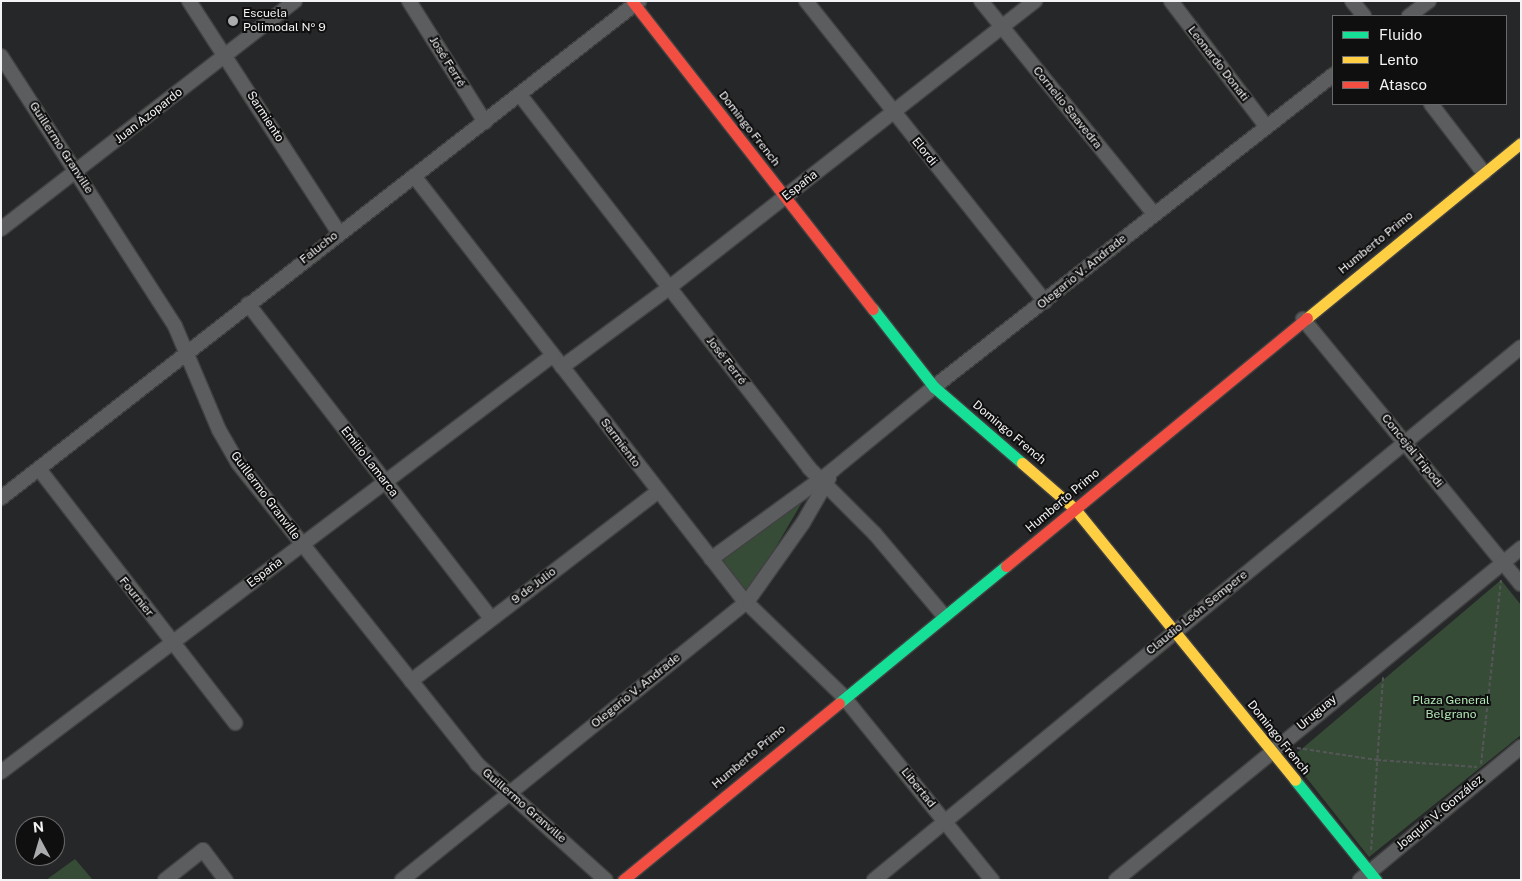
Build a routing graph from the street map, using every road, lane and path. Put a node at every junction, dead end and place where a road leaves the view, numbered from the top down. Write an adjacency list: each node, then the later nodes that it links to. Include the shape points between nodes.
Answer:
1 (189, 1): 14 (street, Sarmiento)
2 (295, 1): 14 (street, Juan Azopardo)
3 (409, 1): 20 (street, José Ferré)
4 (806, 1): 19 (street, Elordi)
5 (981, 1): 13 (street, Cornelio Saavedra)
6 (1036, 1): 13 (street, España)
7 (1171, 1): 21 (street, Leonardo Donati)
8 (1352, 1): 11 (street)
9 (1429, 1): 12 (street)
10 (635, 2): 17 (street, Falucho); 26 (street, Domingo French)
11 (1363, 15)
12 (1411, 15)
13 (1001, 28): 19 (street, España); 27 (street, Cornelio Saavedra)
14 (225, 55): 23 (street, Juan Azopardo); 29 (street, Sarmiento)
15 (1, 56): 23 (street, Guillermo Granville)
16 (1332, 76): 21 (street, Olegario V. Andrade)
17 (520, 95): 20 (street, Falucho); 30 (street, José Ferré)
18 (1432, 105): 24 (street)
19 (892, 113): 26 (street, España); 31 (street, Elordi)
20 (485, 122): 25 (street, Falucho)
21 (1266, 126): 27 (street, Olegario V. Andrade)
22 (1521, 143): 24 (street, Humberto Primo)
23 (77, 172): 28 (street, Juan Azopardo); 35 (street, Guillermo Granville, via 175,326)
24 (1484, 173): 33 (street, Humberto Primo)
25 (414, 176): 29 (street, Falucho); 36 (street, Sarmiento)
26 (785, 197): 30 (street, España); 38 (street, Domingo French)
27 (1154, 214): 31 (street, Olegario V. Andrade)
28 (1, 229)
29 (339, 233): 32 (street, Falucho)
30 (670, 287): 37 (street, España); 42 (street, José Ferré)
31 (1045, 302): 38 (street, Olegario V. Andrade)
32 (248, 304): 35 (street, Falucho); 41 (street, Emilio Lamarca)
33 (1303, 320): 39 (street, Concejal Tripodi); 45 (street, Humberto Primo)
34 (1521, 347): 39 (street, Claudio León Sempere)
35 (188, 352): 40 (street, Falucho); 46 (street, Guillermo Granville, via 227,447)
36 (552, 356): 37 (street, Sarmiento); 41 (street, España)
37 (562, 367): 43 (street, Sarmiento)
38 (934, 387): 42 (street, Olegario V. Andrade); 45 (street, Domingo French)
39 (1406, 442): 49 (street, Concejal Tripodi); 54 (street, Claudio León Sempere)
40 (39, 469): 44 (street, Falucho); 55 (street, Fournier, via 134,596)
41 (384, 482): 46 (street, España); 53 (street, Emilio Lamarca)
42 (822, 482): 48 (street, Olegario V. Andrade); 51 (street, Olegario V. Andrade); 52 (street, José Ferré, via 875,534)
43 (657, 492): 48 (street, Sarmiento); 53 (street, 9 de Julio)
44 (1, 498)
45 (1075, 509): 52 (street, Humberto Primo); 54 (street, Domingo French)
46 (302, 545): 55 (street, España); 57 (street, Guillermo Granville)
47 (1521, 548): 49 (street, Uruguay)
48 (710, 559): 51 (street, Sarmiento)
49 (1503, 563): 50 (street, Concejal Tripodi); 56 (street, Uruguay); 63 (path)
50 (1521, 584)
51 (747, 602): 58 (street, Sarmiento); 65 (street, Olegario V. Andrade)
52 (944, 616): 58 (street, Humberto Primo)
53 (491, 618): 57 (street, 9 de Julio)
54 (1174, 631): 61 (street, Domingo French); 66 (street, Claudio León Sempere)
55 (174, 642): 59 (street, Fournier); 64 (street, España)
56 (1384, 657): 61 (street, Uruguay); 62 (path)
57 (411, 681): 65 (street, Guillermo Granville, via 477,764)
58 (843, 696): 66 (street, Libertad); 72 (street, Humberto Primo)
59 (235, 723)
60 (1521, 747): 63 (street, Joaquín V. González)
61 (1275, 748): 62 (path); 67 (street, Domingo French); 75 (street, Uruguay)
62 (1376, 760): 63 (path); 67 (path)
63 (1487, 768): 67 (street, Joaquín V. González)
64 (1, 772)
65 (510, 793): 70 (street, Olegario V. Andrade); 71 (street, Guillermo Granville)
66 (945, 821): 73 (street, Claudio León Sempere); 74 (street, Libertad)
67 (1368, 877)
68 (165, 880): 69 (street, via 203,850)
69 (226, 880)
70 (402, 880)
71 (606, 880)
72 (623, 880)
73 (874, 880)
74 (992, 880)
75 (1116, 880)

